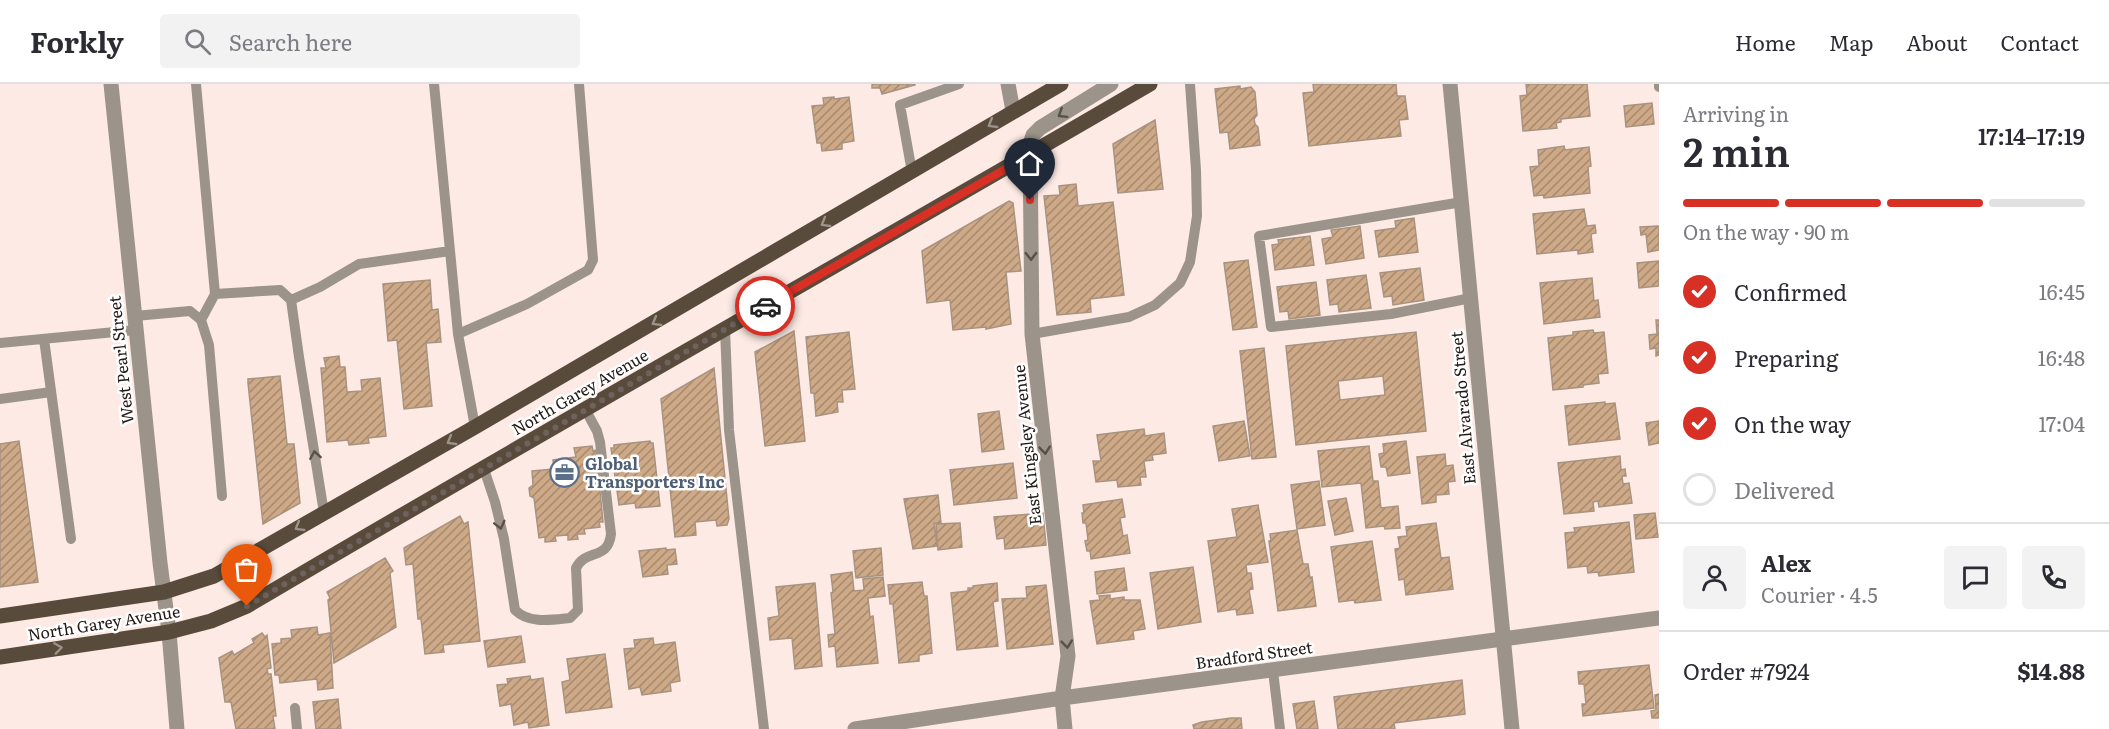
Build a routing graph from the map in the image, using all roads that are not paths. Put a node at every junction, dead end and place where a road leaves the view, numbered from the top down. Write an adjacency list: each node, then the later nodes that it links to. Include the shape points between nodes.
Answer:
1 (111, 84): 21 (street, West Pearl Street)
2 (196, 84): 17 (lane)
3 (434, 84): 16 (lane)
4 (579, 84): 23 (lane, via 593,260 588,270 527,304)
5 (959, 84): 14 (lane, via 900,105)
6 (1008, 84): 12 (street)
7 (1061, 84): 12 (main road, North Garey Avenue)
8 (1111, 84): 13 (street, one-way to 13, via 1040,128 1033,135)
9 (1150, 84): 13 (main road, North Garey Avenue)
10 (1190, 84): 24 (lane, via 1197,216 1190,262 1180,283 1155,305 1129,317)
11 (1450, 84): 15 (street, East Alvarado Street)
12 (1013, 111): 14 (main road, North Garey Avenue, one-way to 14)
13 (1030, 155): 22 (main road, North Garey Avenue); 24 (street, East Kingsley Avenue, one-way to 24)
14 (912, 172): 30 (main road, North Garey Avenue, one-way to 30)
15 (1462, 202): 18 (street, East Alvarado Street); 18 (lane, via 1259,236 1271,327 1390,314)
16 (450, 251): 19 (lane, via 359,264); 23 (lane)
17 (215, 294): 19 (lane, via 280,290); 20 (lane)
18 (1471, 298): 39 (street, East Alvarado Street)
19 (291, 300): 33 (lane, one-way to 19)
20 (201, 320): 21 (lane, via 190,311); 32 (lane, via 209,345)
21 (135, 323): 25 (lane); 35 (street, West Pearl Street)
22 (725, 329): 29 (main road, North Garey Avenue); 46 (lane, via 729,430)
23 (458, 334): 30 (lane)
24 (1032, 334): 42 (street, East Kingsley Avenue, one-way to 42, via 1068,657)
25 (44, 339): 26 (lane); 27 (lane)
26 (0, 343)
27 (51, 392): 28 (lane); 34 (lane)
28 (0, 399)
29 (585, 409): 31 (main road, North Garey Avenue); 31 (lane, one-way to 29, via 504,539 514,610 520,616 542,621 570,618 578,610 576,568 579,562 606,549 611,534 600,442)
30 (475, 427): 33 (main road, North Garey Avenue, one-way to 33)
31 (484, 469): 38 (main road, North Garey Avenue, via 247,606)
32 (222, 496)
33 (324, 513): 35 (main road, North Garey Avenue, one-way to 35, via 214,576)
34 (71, 539)
35 (164, 592): 36 (main road, North Garey Avenue); 38 (street, West Pearl Street)
36 (0, 616)
37 (1659, 618): 39 (street, Bradford Street)
38 (169, 632): 40 (main road, North Garey Avenue, one-way to 38); 44 (street, West Pearl Street)
39 (1503, 638): 41 (street, Bradford Street); 50 (street, East Alvarado Street)
40 (0, 657)
41 (1274, 670): 42 (street, Bradford Street); 49 (lane)
42 (1062, 698): 47 (street, Bradford Street); 48 (street, East Kingsley Avenue)
43 (295, 708): 45 (lane)
44 (177, 729)
45 (297, 729)
46 (764, 729)
47 (855, 729)
48 (1065, 729)
49 (1280, 729)
50 (1512, 729)

